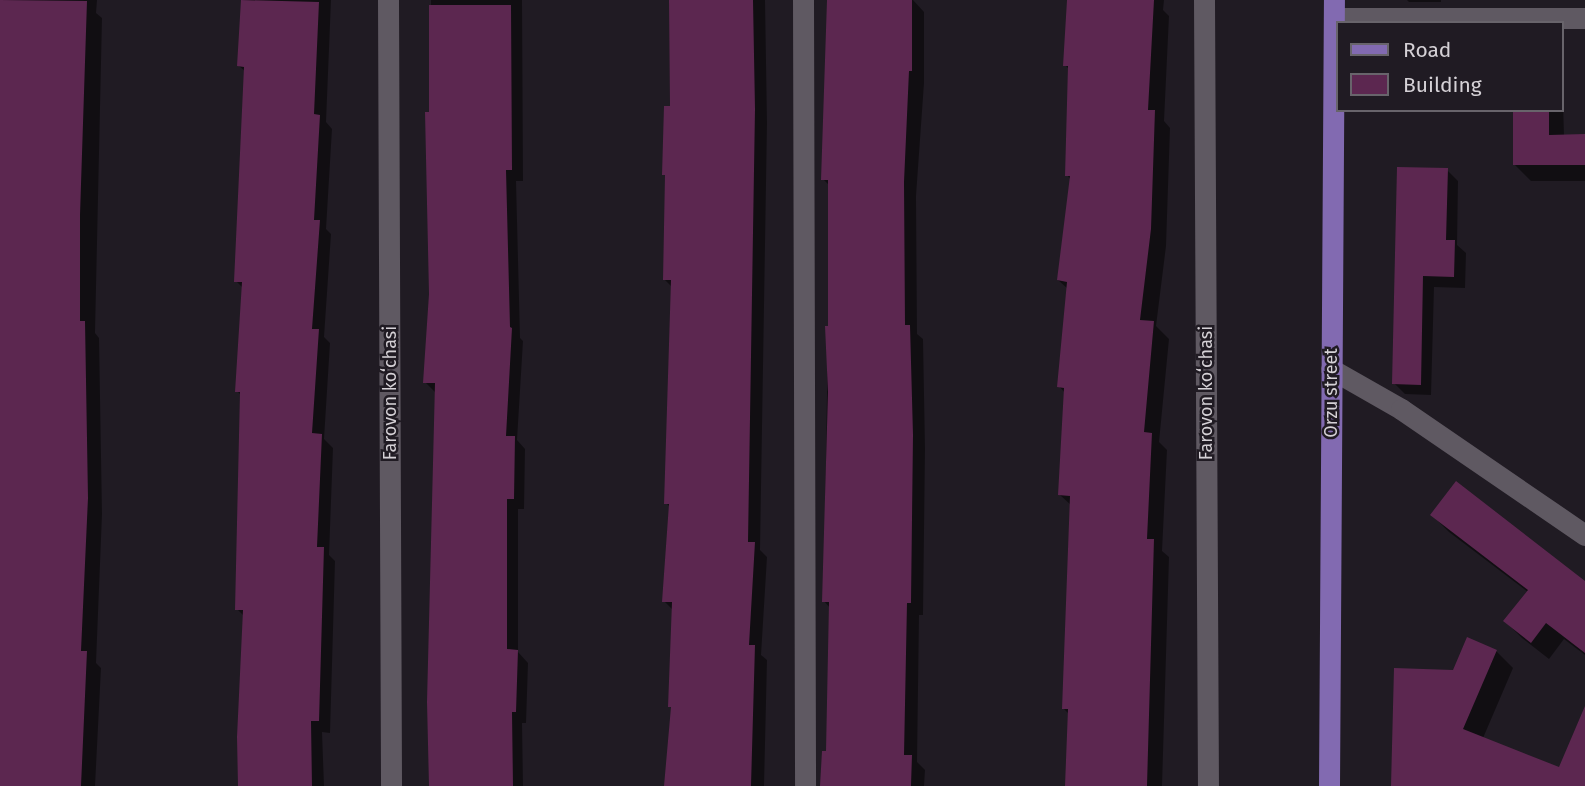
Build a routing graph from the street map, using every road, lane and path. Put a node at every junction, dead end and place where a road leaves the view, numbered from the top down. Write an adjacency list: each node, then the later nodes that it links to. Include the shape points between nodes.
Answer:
1 (388, 0): 8 (street, Farovon koʻchasi)
2 (803, 0): 9 (street)
3 (1204, 0): 10 (street, Farovon koʻchasi)
4 (1334, 9): 5 (street); 6 (main road, Orzu street)
5 (1585, 18)
6 (1331, 369): 7 (street, via 1401,410); 11 (main road, Orzu street)
7 (1585, 535)
8 (391, 786)
9 (805, 786)
10 (1209, 786)
11 (1329, 786)

